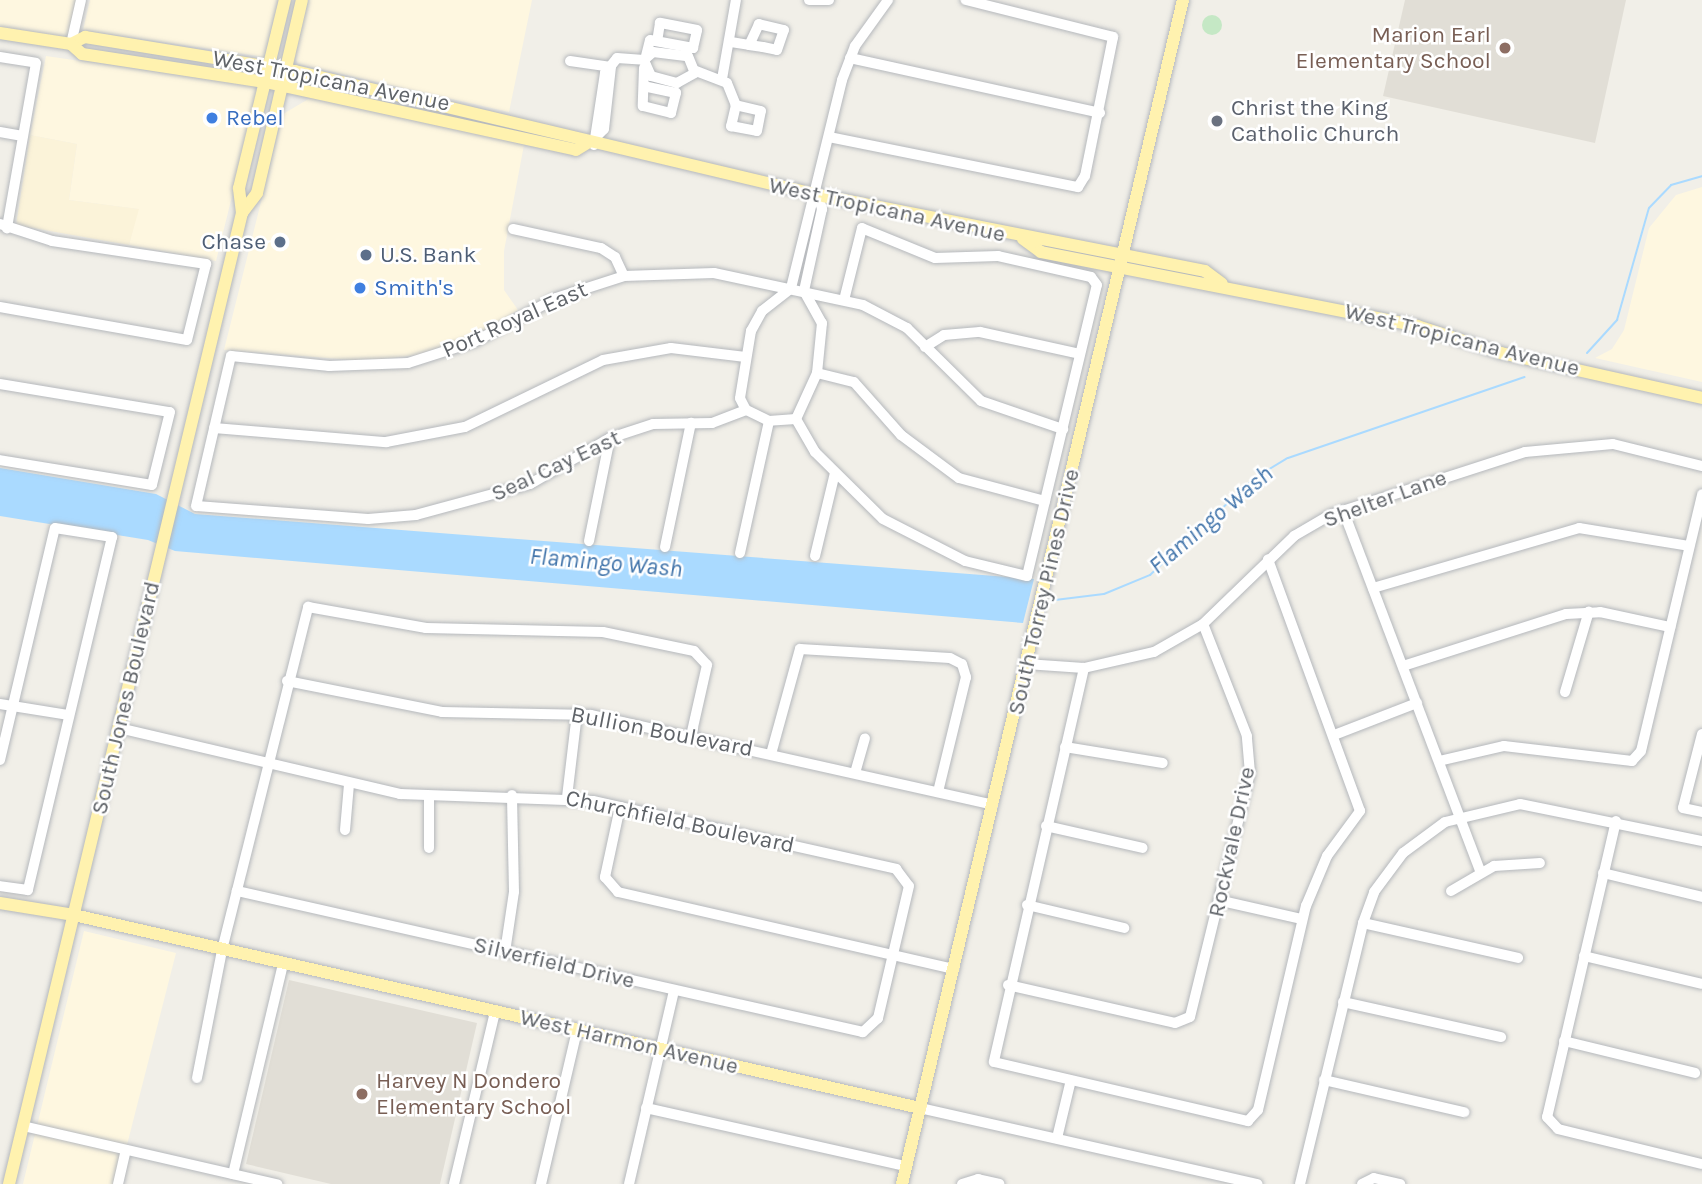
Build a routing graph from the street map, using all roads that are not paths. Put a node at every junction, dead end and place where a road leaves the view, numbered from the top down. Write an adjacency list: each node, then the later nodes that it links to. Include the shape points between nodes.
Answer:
1 (81, 0): 13 (street)
2 (285, 0): 19 (main road, South Jones Boulevard)
3 (302, 0): 21 (main road, South Jones Boulevard)
4 (736, 0): 12 (street)
5 (809, 0): 6 (street)
6 (829, 0)
7 (888, 0): 16 (street)
8 (965, 0): 28 (street, via 1112,37)
9 (1183, 0): 40 (main road, South Torrey Pines Drive)
10 (0, 33): 13 (main road, West Tropicana Avenue)
11 (657, 41): 18 (street, via 650,40)
12 (732, 42): 14 (street); 23 (street)
13 (71, 44): 19 (main road, West Tropicana Avenue, via 85,37); 24 (main road, West Tropicana Avenue, via 82,54)
14 (749, 45)
15 (0, 57): 32 (street, via 36,63)
16 (850, 58): 28 (street); 33 (street)
17 (570, 61): 20 (street)
18 (645, 62): 20 (street, via 617,58); 22 (street, via 677,82); 22 (street, via 688,56); 26 (street)
19 (269, 66): 21 (main road, West Tropicana Avenue); 24 (main road, South Jones Boulevard)
20 (611, 67): 34 (street, via 602,86)
21 (286, 69): 25 (main road, South Jones Boulevard); 29 (main road, West Tropicana Avenue)
22 (696, 71): 23 (street)
23 (722, 79): 27 (street)
24 (265, 82): 25 (main road, West Tropicana Avenue); 36 (main road, South Jones Boulevard, via 239,188)
25 (282, 86): 30 (main road, West Tropicana Avenue); 36 (main road, South Jones Boulevard, via 257,193)
26 (648, 87)
27 (736, 105)
28 (1100, 113): 33 (street, via 1078,187)
29 (546, 126): 30 (main road, via 525,130 486,123); 34 (main road, West Tropicana Avenue, via 580,134)
30 (476, 128): 34 (main road, West Tropicana Avenue, via 576,150)
31 (0, 132): 32 (street)
32 (23, 136): 37 (street)
33 (829, 137): 35 (street)
34 (592, 142): 35 (main road, West Tropicana Avenue)
35 (818, 195): 39 (main road, West Tropicana Avenue); 44 (street)
36 (242, 213): 86 (main road, South Jones Boulevard)
37 (4, 226): 46 (street, via 206,264 187,340)
38 (513, 229): 42 (street, via 601,248 615,257)
39 (1023, 239): 40 (main road, West Tropicana Avenue, via 1044,236); 41 (main road, West Tropicana Avenue, via 1041,252)
40 (1124, 254): 41 (main road, South Torrey Pines Drive); 43 (main road, West Tropicana Avenue, via 1205,271)
41 (1121, 270): 43 (main road, West Tropicana Avenue, via 1201,287); 76 (main road, South Torrey Pines Drive)
42 (624, 276): 44 (street, Port Royal East, via 714,273); 57 (street, Port Royal East, via 556,298 474,342 408,363 329,366 230,356)
43 (1222, 284): 52 (main road, West Tropicana Avenue, via 1417,326 1550,364)
44 (798, 290): 45 (street, Port Royal East); 49 (street, via 762,311); 50 (street, via 822,323)
45 (844, 300): 47 (street, Port Royal East, via 887,316); 48 (street, via 862,228 935,258 998,256 1091,277 1097,285)
46 (0, 307)
47 (925, 347): 48 (street, via 944,335 980,332); 58 (street, Port Royal East, via 981,401)
48 (1080, 354): 58 (street)
49 (745, 357): 53 (street, via 739,385); 57 (street, via 671,348 603,360 465,427 400,440 335,442)
50 (817, 373): 54 (street); 64 (street, via 854,382 901,435 959,478)
51 (0, 384): 60 (street, via 170,412 152,485)
52 (1702, 398)
53 (746, 410): 55 (street); 56 (street, Seal Cay East)
54 (796, 419): 55 (street); 62 (street)
55 (769, 421): 69 (street)
56 (691, 423): 59 (street, Seal Cay East, via 653,425); 67 (street)
57 (214, 428): 59 (street, Seal Cay East, via 196,506 368,519 416,515 530,484)
58 (1062, 429): 64 (street)
59 (610, 438): 66 (street)
60 (0, 460)
61 (1702, 465): 65 (street, Shelter Lane, via 1613,444 1559,445)
62 (835, 473): 64 (street, via 862,505 907,535 965,561 1027,576); 70 (street)
63 (1702, 494): 68 (street)
64 (1045, 501)
65 (1343, 510): 71 (street, Shelter Lane); 72 (street)
66 (589, 541)
67 (665, 547)
68 (1689, 547): 72 (street, via 1579,528); 75 (street)
69 (740, 554)
70 (815, 556)
71 (1268, 559): 74 (street, Shelter Lane); 87 (street)
72 (1373, 588): 77 (street)
73 (1588, 611): 75 (street); 77 (street); 80 (street)
74 (1203, 624): 78 (street, Shelter Lane, via 1154,652); 120 (street, Rockvale Drive, via 1250,756)
75 (1670, 627): 94 (street, via 1641,751 1632,761 1504,746)
76 (1027, 664): 78 (street, Shelter Lane); 103 (main road, South Torrey Pines Drive)
77 (1403, 666): 81 (street)
78 (1084, 668): 91 (street)
79 (287, 681): 84 (street, Bullion Boulevard, via 442,712); 89 (street, via 308,607 426,628 603,632 694,651 704,659); 96 (street)
80 (1565, 692)
81 (1417, 703): 87 (street); 94 (street)
82 (0, 704): 83 (street)
83 (13, 706): 85 (street); 85 (street, via 55,528 112,537); 93 (street)
84 (577, 713): 89 (street, Bullion Boulevard); 102 (street)
85 (69, 715): 116 (street, via 28,890)
86 (119, 728): 96 (street, Churchfield Boulevard); 123 (main road, South Jones Boulevard)
87 (1334, 734): 124 (street, via 1360,810 1327,856)
88 (1702, 734): 105 (street, via 1684,808)
89 (691, 736): 92 (street, Bullion Boulevard)
90 (865, 738): 97 (street)
91 (1065, 747): 95 (street); 108 (street)
92 (771, 754): 97 (street, Bullion Boulevard); 99 (street, via 800,649 962,664 966,677)
93 (0, 760)
94 (1439, 761): 106 (street)
95 (1163, 763)
96 (267, 764): 98 (street, Churchfield Boulevard); 117 (street)
97 (855, 773): 99 (street, Bullion Boulevard)
98 (349, 784): 101 (street, Churchfield Boulevard); 109 (street)
99 (938, 792): 103 (street, Bullion Boulevard)
100 (512, 794): 101 (street, Churchfield Boulevard); 102 (street, Churchfield Boulevard); 128 (street, via 514,891)
101 (429, 797): 111 (street)
102 (567, 797): 104 (street, Churchfield Boulevard)
103 (993, 805): 133 (main road, South Torrey Pines Drive)
104 (620, 807): 129 (street, via 607,884 618,892); 129 (street, Churchfield Boulevard, via 896,869 908,879)
105 (1702, 812)
106 (1460, 816): 107 (street, via 1487,807 1541,805); 114 (street); 125 (street, via 1404,853 1374,892)
107 (1616, 821): 110 (street); 115 (street)
108 (1046, 826): 112 (street); 122 (street)
109 (345, 830)
110 (1702, 841)
111 (429, 848)
112 (1143, 848)
113 (1540, 863): 114 (street)
114 (1480, 870): 118 (street)
115 (1603, 873): 119 (street); 130 (street)
116 (0, 886)
117 (237, 891): 127 (street); 128 (street, Silverfield Drive)
118 (1451, 891)
119 (1702, 897)
120 (1222, 901): 124 (street); 135 (street, Rockvale Drive, via 1194,1011 1185,1022)
121 (0, 904): 123 (main road, West Harmon Avenue)
122 (1027, 905): 126 (street); 135 (street)
123 (74, 915): 127 (main road, West Harmon Avenue); 150 (main road, South Jones Boulevard)
124 (1302, 919): 146 (street, via 1258,1110 1248,1121)
125 (1363, 923): 131 (street); 137 (street)
126 (1124, 928)
127 (222, 950): 132 (main road, West Harmon Avenue); 144 (street)
128 (505, 952): 136 (street, Silverfield Drive)
129 (893, 954): 133 (street); 136 (street, Silverfield Drive, via 870,1029)
130 (1584, 956): 134 (street); 141 (street)
131 (1518, 958)
132 (283, 964): 138 (main road, West Harmon Avenue); 155 (street)
133 (954, 969): 148 (main road, South Torrey Pines Drive)
134 (1702, 984)
135 (1008, 985): 146 (street, via 994,1062)
136 (674, 990): 142 (street)
137 (1343, 1002): 140 (street); 145 (street)
138 (495, 1012): 139 (main road, West Harmon Avenue); 161 (street)
139 (577, 1030): 142 (main road, West Harmon Avenue); 162 (street)
140 (1501, 1037)
141 (1564, 1041): 143 (street); 153 (street, via 1547,1110 1550,1123)
142 (660, 1049): 147 (street); 148 (main road, West Harmon Avenue)
143 (1695, 1073)
144 (197, 1078)
145 (1324, 1080): 149 (street); 167 (street)
146 (1070, 1084): 151 (street)
147 (646, 1108): 154 (street); 163 (street)
148 (920, 1108): 151 (street, West Harmon Avenue); 154 (main road, South Torrey Pines Drive)
149 (1464, 1112)
150 (23, 1126): 152 (street); 158 (main road, South Jones Boulevard)
151 (1057, 1138): 166 (street, West Harmon Avenue)
152 (126, 1150): 155 (street); 159 (street)
153 (1702, 1164)
154 (906, 1166): 164 (main road, South Torrey Pines Drive)
155 (233, 1174): 160 (street)
156 (964, 1182): 165 (street)
157 (1365, 1182): 168 (street)
158 (9, 1184)
159 (117, 1184)
160 (277, 1184)
161 (454, 1184)
162 (541, 1184)
163 (629, 1184)
164 (902, 1184)
165 (999, 1184)
166 (1258, 1184)
167 (1300, 1184)
168 (1400, 1184)

